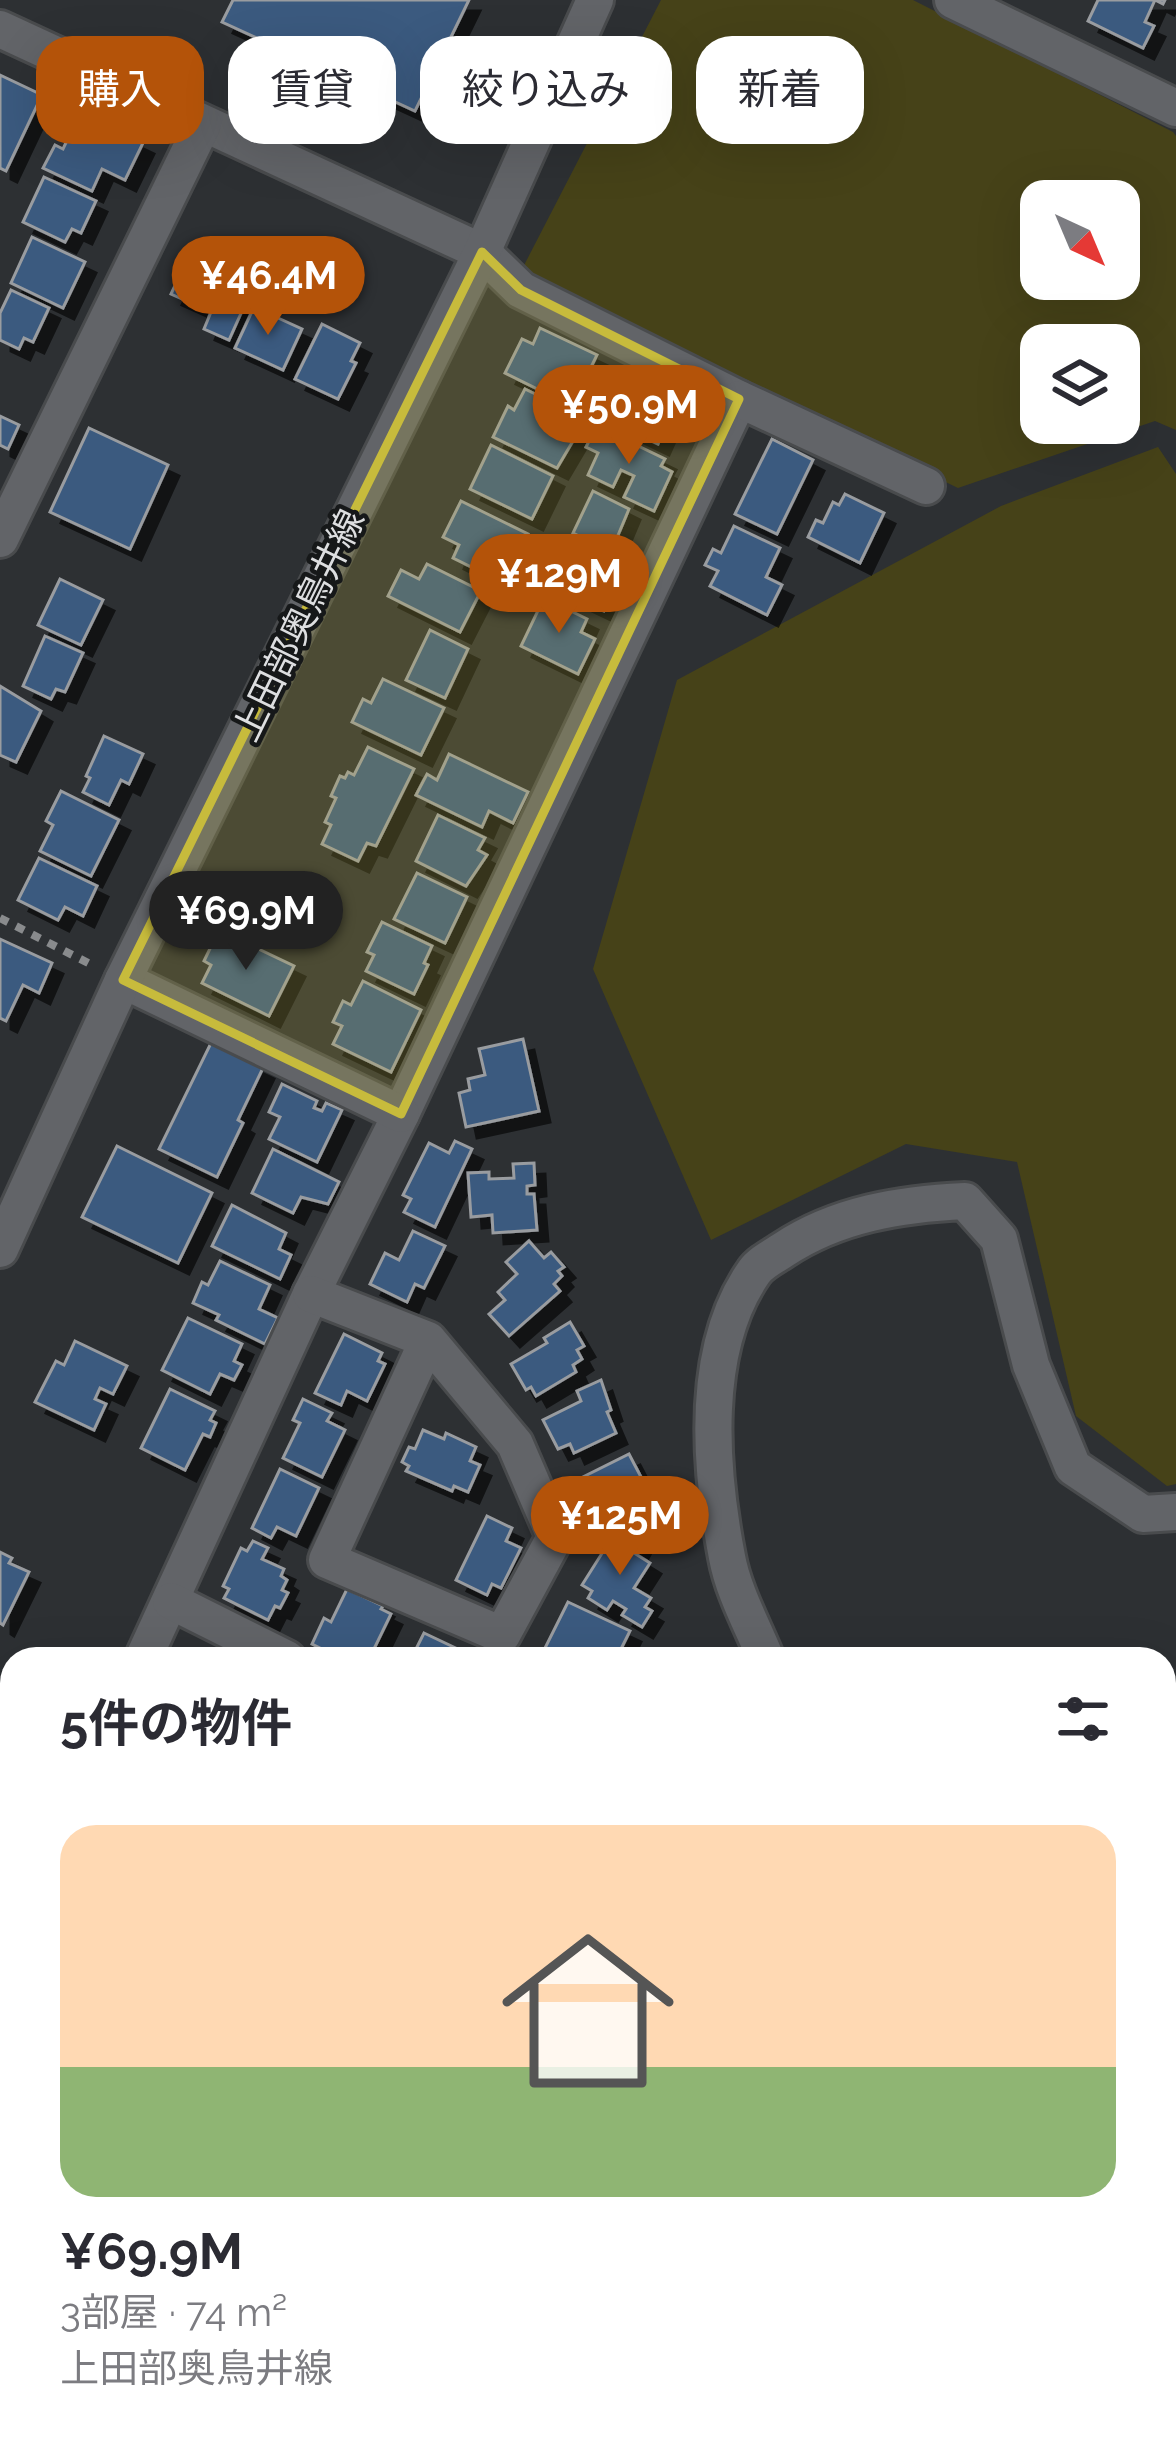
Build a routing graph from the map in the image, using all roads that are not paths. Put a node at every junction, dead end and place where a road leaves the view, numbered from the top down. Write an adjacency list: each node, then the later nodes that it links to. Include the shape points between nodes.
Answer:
1 (595, 0): 8 (street, 上田部奥鳥井線)
2 (953, 0): 5 (street)
3 (0, 29): 4 (street)
4 (36, 46)
5 (1176, 108)
6 (204, 124): 8 (street)
7 (193, 144): 11 (street)
8 (482, 252): 9 (street, via 520,290); 12 (street, 上田部奥鳥井線)
9 (740, 399): 10 (street); 13 (street)
10 (926, 486)
11 (0, 539)
12 (123, 980): 13 (street); 14 (street, 上田部奥鳥井線)
13 (401, 1114): 15 (street)
14 (0, 1249)
15 (311, 1294): 16 (street); 18 (street)
16 (428, 1340): 16 (street, via 515,1444 555,1537 502,1635 327,1560)
17 (1176, 1512): 21 (street, via 1143,1514 1073,1467 1030,1365 999,1239 965,1201 908,1204 816,1228 755,1269 714,1385 727,1561)
18 (171, 1601): 19 (street); 20 (street)
19 (149, 1647)
20 (263, 1647)
21 (761, 1647)

